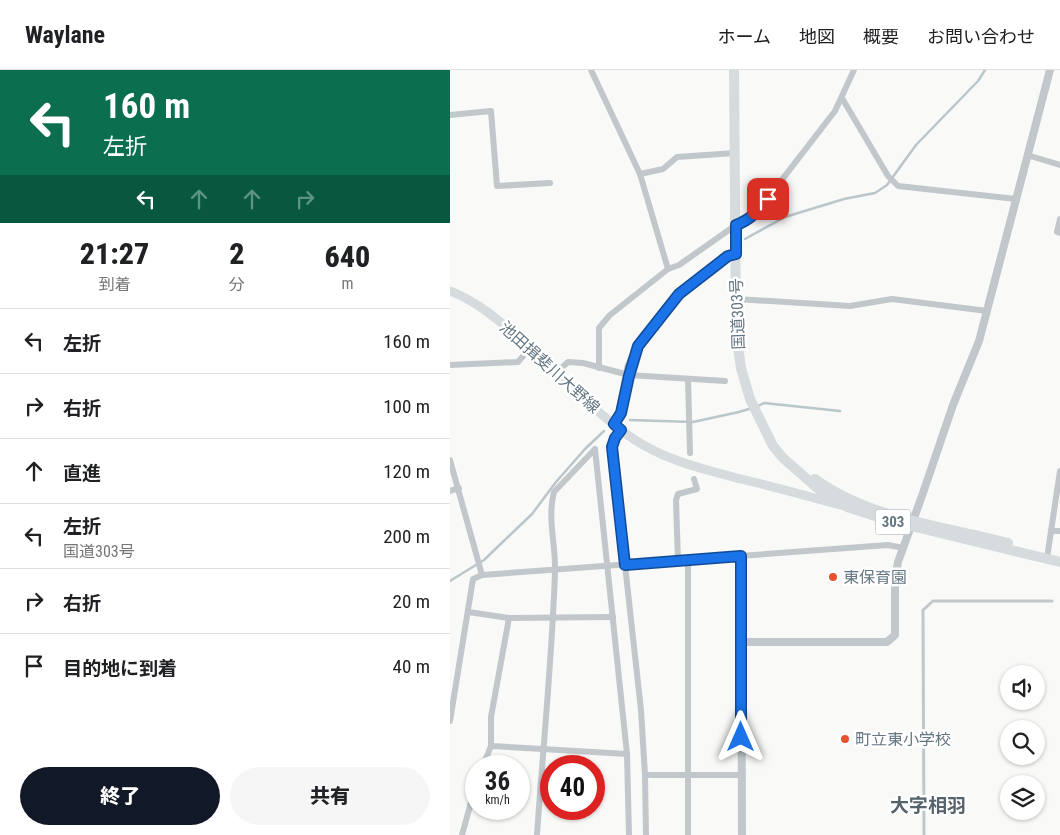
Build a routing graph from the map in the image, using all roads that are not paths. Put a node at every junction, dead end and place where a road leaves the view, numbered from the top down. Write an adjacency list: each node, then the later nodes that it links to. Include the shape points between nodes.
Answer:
1 (591, 70): 10 (street)
2 (734, 70): 7 (highway, 国道303号 / 303)
3 (854, 70): 5 (street)
4 (1050, 70): 8 (street)
5 (842, 98): 12 (street, via 888,176 898,186); 14 (street, via 820,133 757,212 746,222)
6 (450, 115): 11 (street, via 491,111 497,186)
7 (734, 153): 10 (street, via 677,157 663,169); 14 (highway, 国道303号 / 303)
8 (1027, 155): 9 (street); 12 (street)
9 (1060, 164)
10 (640, 174): 17 (street)
11 (550, 182)
12 (1016, 200): 20 (street)
13 (1060, 219): 15 (street, via 1057,227)
14 (736, 225): 16 (highway, 国道303号 / 303); 17 (street, via 679,265)
15 (1060, 233)
16 (736, 254): 19 (highway, 国道303号 / 303); 25 (street, via 728,256 679,294 638,346)
17 (668, 269): 23 (street, via 610,315 599,328)
18 (450, 291): 21 (main road, 池田揖斐川大野線, via 489,313)
19 (736, 299): 20 (street, via 850,306 892,299); 29 (highway, 国道303号 / 303, via 740,368 750,399)
20 (987, 311): 37 (street)
21 (530, 348): 22 (street, via 518,362); 24 (main road, 池田揖斐川大野線)
22 (450, 365)
23 (599, 368): 24 (street, via 568,362); 25 (street)
24 (557, 372): 28 (main road, 池田揖斐川大野線)
25 (629, 376): 26 (street); 28 (street)
26 (688, 379): 27 (street); 30 (street)
27 (725, 381)
28 (618, 427): 36 (main road, 池田揖斐川大野線, via 652,449 706,471); 47 (street, via 612,447)
29 (767, 433): 36 (highway, 国道303号 / 303, via 773,446 801,476 823,494); 37 (highway, 国道303号 / 303, via 803,470 827,488)
30 (690, 453)
31 (450, 460): 34 (street)
32 (1060, 470): 39 (street)
33 (694, 479): 45 (street, via 697,489 678,494 676,500)
34 (459, 488): 35 (street); 50 (street)
35 (450, 491)
36 (847, 507): 37 (highway, 国道303号 / 303)
37 (912, 524): 40 (street); 42 (highway, 国道303号 / 303)
38 (1060, 530): 39 (street)
39 (1051, 531): 42 (street)
40 (904, 548): 41 (street, via 888,545); 56 (street, via 895,579 895,635 888,642)
41 (741, 556): 44 (street); 56 (street)
42 (1047, 556): 43 (highway, 国道303号 / 303); 46 (highway, 国道303号 / 303)
43 (1060, 557)
44 (688, 560): 45 (street); 63 (street)
45 (678, 561): 47 (street)
46 (1060, 562)
47 (625, 565): 48 (street); 62 (street)
48 (608, 566): 49 (street); 49 (street, via 595,449 554,492 551,520); 53 (street)
49 (555, 570): 50 (street); 55 (street)
50 (481, 572): 52 (street, via 473,578)
51 (1052, 601): 72 (lane, via 934,601 923,610)
52 (468, 612): 54 (street); 57 (street)
53 (614, 617): 55 (street); 60 (street)
54 (509, 618): 55 (street); 58 (street, via 491,717)
55 (552, 618): 59 (street)
56 (741, 642): 64 (street)
57 (450, 721)
58 (491, 746): 59 (street); 61 (street)
59 (543, 750): 60 (street); 67 (street)
60 (628, 754): 68 (street)
61 (487, 755)
62 (645, 775): 63 (street); 69 (street)
63 (688, 775): 64 (street); 70 (street)
64 (741, 775): 71 (street)
65 (466, 820): 66 (street)
66 (462, 835)
67 (537, 835)
68 (629, 835)
69 (646, 835)
70 (688, 835)
71 (742, 835)
72 (924, 835)

